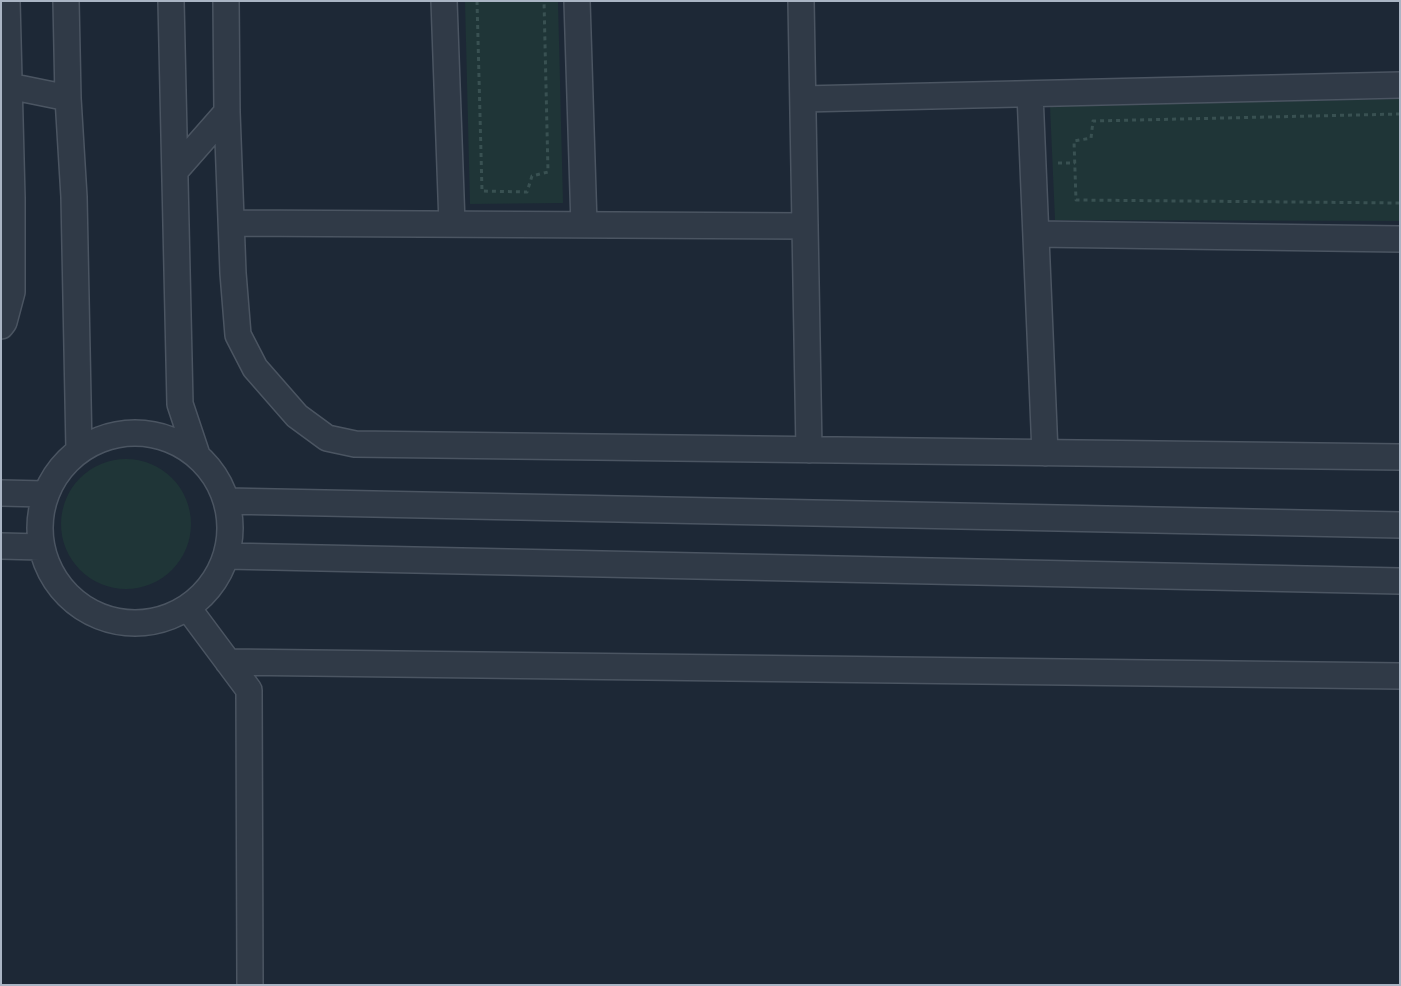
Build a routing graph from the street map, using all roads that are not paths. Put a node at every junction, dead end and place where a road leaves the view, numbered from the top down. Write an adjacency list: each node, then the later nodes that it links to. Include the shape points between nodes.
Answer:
1 (7, 1): 9 (street)
2 (66, 1): 11 (street)
3 (171, 1): 14 (street)
4 (226, 1): 13 (street)
5 (444, 1): 17 (street)
6 (577, 1): 18 (street)
7 (802, 1): 12 (street)
8 (1400, 85): 10 (street)
9 (10, 86): 11 (street); 15 (street)
10 (1030, 94): 12 (street); 20 (street)
11 (68, 98): 23 (street, via 74,197)
12 (803, 99): 19 (street)
13 (227, 112): 14 (street); 16 (street)
14 (176, 170): 26 (street, via 180,404)
15 (7, 198): 22 (street, via 12,292)
16 (232, 223): 17 (street); 24 (street, via 238,334 255,368 297,416 327,438 355,444)
17 (452, 224): 18 (street)
18 (584, 225): 19 (street)
19 (805, 226): 24 (street)
20 (1036, 234): 21 (street); 25 (street)
21 (1400, 239)
22 (1, 326)
23 (80, 450): 26 (street, via 108,436 139,432 170,439); 29 (street, via 59,469)
24 (809, 450): 25 (street)
25 (1045, 453): 27 (street)
26 (198, 455): 30 (street, via 216,476)
27 (1400, 457)
28 (1, 493): 29 (street)
29 (45, 494): 33 (street, via 40,511)
30 (227, 501): 31 (street); 34 (street, via 231,519)
31 (1400, 525)
32 (1, 546): 33 (street)
33 (41, 547): 36 (street, via 51,574 68,596 90,613 117,622 145,624 172,617)
34 (227, 556): 35 (street); 36 (street, via 215,581)
35 (1400, 581)
36 (188, 608): 37 (street)
37 (228, 662): 38 (street); 39 (street, via 249,690)
38 (1400, 676)
39 (250, 985)

